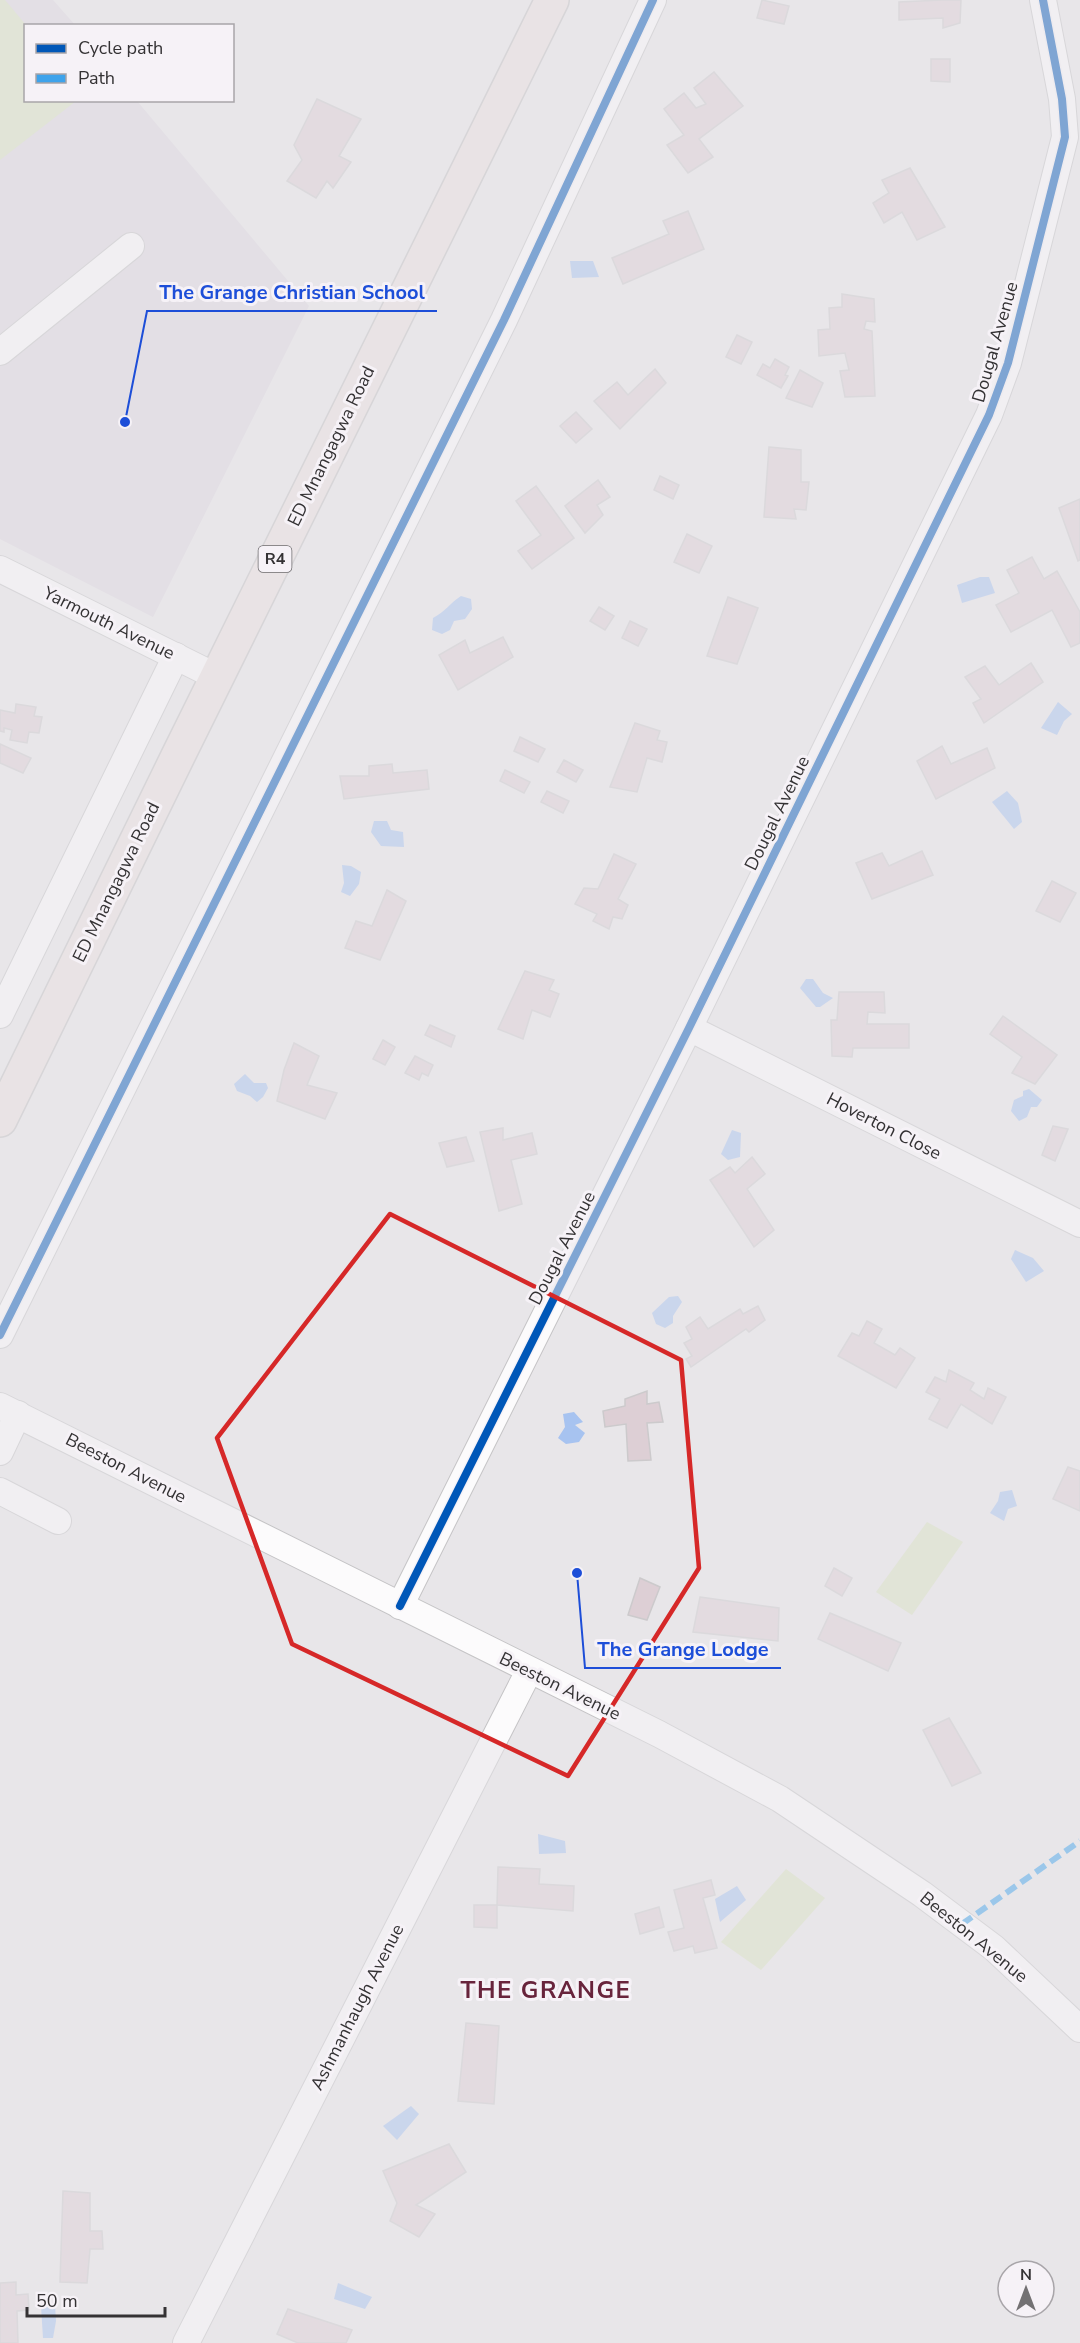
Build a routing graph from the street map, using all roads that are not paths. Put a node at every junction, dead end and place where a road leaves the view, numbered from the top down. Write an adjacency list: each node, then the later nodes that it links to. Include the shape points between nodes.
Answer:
1 (552, 0): 8 (highway, ED Mnangagwa Road / R4)
2 (653, 0): 13 (street, via 499,330)
3 (1043, 0): 10 (street, Dougal Avenue, via 1062,99 1065,137 1008,363 989,415)
4 (132, 246): 5 (street)
5 (0, 352)
6 (0, 569): 7 (street, Yarmouth Avenue)
7 (176, 656): 8 (street, Yarmouth Avenue); 9 (street)
8 (218, 677): 11 (highway, ED Mnangagwa Road / R4)
9 (0, 1015)
10 (689, 1028): 12 (street, Hoverton Close); 18 (street, Dougal Avenue)
11 (0, 1120)
12 (1080, 1224)
13 (0, 1335)
14 (9, 1410): 15 (street); 18 (street, Beeston Avenue)
15 (0, 1452)
16 (0, 1491): 17 (street)
17 (58, 1521)
18 (400, 1606): 19 (street, Beeston Avenue)
19 (529, 1671): 20 (street, Beeston Avenue, via 660,1734 780,1799 922,1894 994,1948); 21 (street, Ashmanhaugh Avenue)
20 (1076, 2025)
21 (186, 2343)

